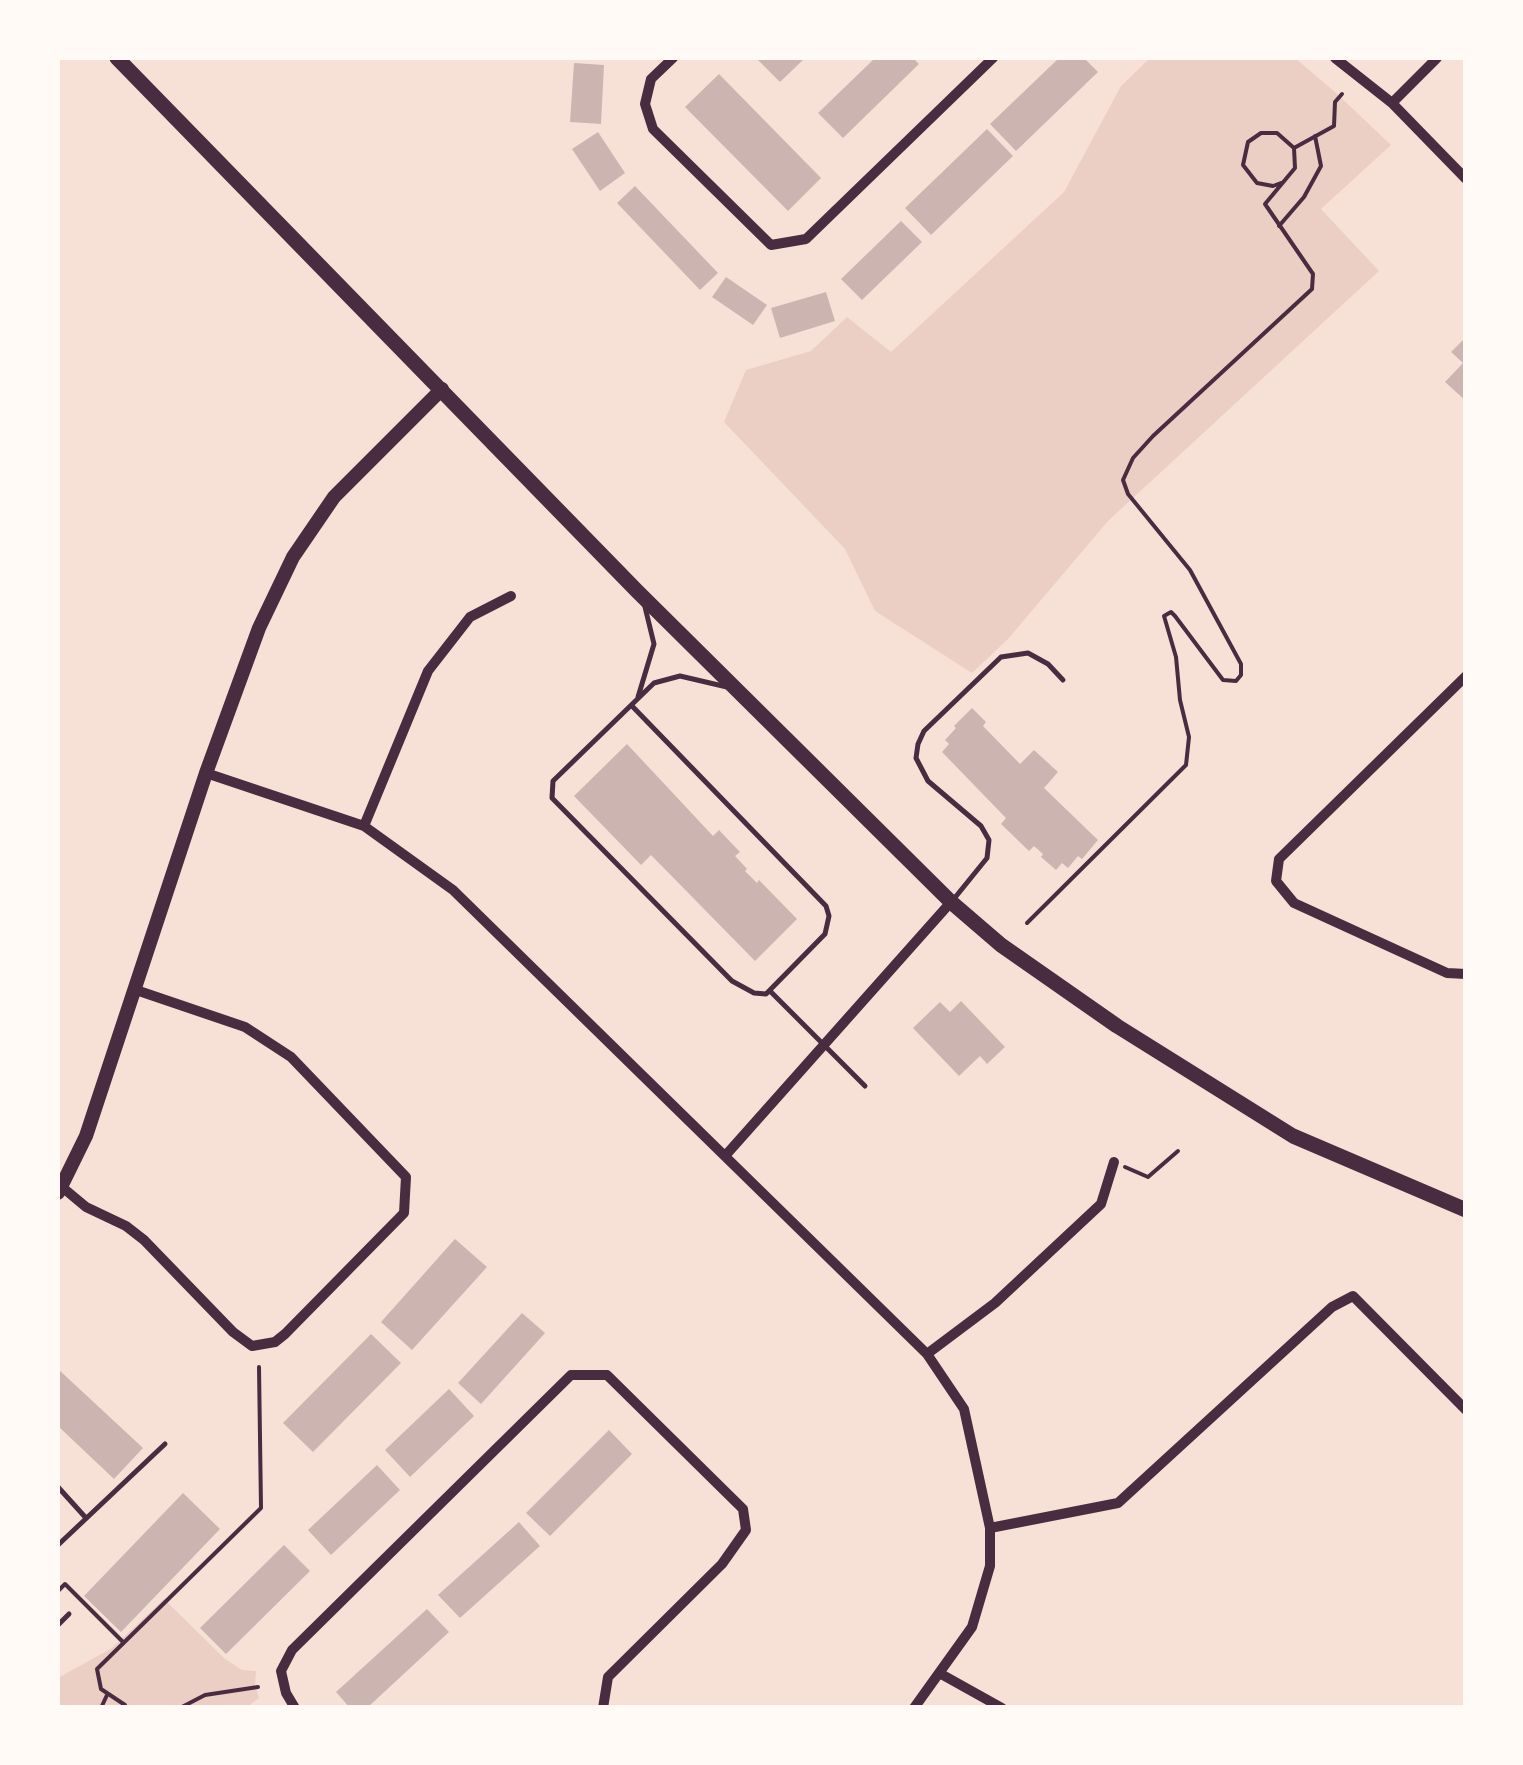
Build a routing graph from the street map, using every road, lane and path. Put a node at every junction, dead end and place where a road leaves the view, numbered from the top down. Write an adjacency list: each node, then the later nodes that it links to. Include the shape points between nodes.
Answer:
1 (117, 58): 13 (main road)
2 (673, 58): 3 (street, via 652,79 645,104 653,129 771,245 806,239)
3 (992, 58)
4 (1335, 58): 7 (street)
5 (1438, 58): 7 (street)
6 (1342, 94): 8 (path, via 1334,126)
7 (1392, 103): 10 (street)
8 (1315, 136): 9 (path); 12 (path, via 1321,166)
9 (1294, 148): 11 (path, via 1295,168); 11 (path, via 1269,132 1244,149 1251,179 1265,186)
10 (1466, 179)
11 (1281, 183): 12 (path, via 1265,204)
12 (1280, 226): 24 (path, via 1313,274 1312,289 1132,458 1123,480 1190,570 1241,675 1223,680 1176,616 1164,616 1189,737 1186,765)
13 (442, 389): 14 (main road); 21 (street, via 334,497 292,557)
14 (638, 590): 18 (main road); 19 (lane, via 654,644)
15 (511, 596): 22 (street, via 470,617 428,671)
16 (1466, 676): 25 (street, via 1279,860 1276,881 1294,903 1447,973)
17 (1063, 680): 23 (lane, via 1028,653 1002,657 924,731 916,758 921,771 989,840 987,858)
18 (739, 692): 19 (lane, via 670,676); 23 (main road)
19 (638, 698): 20 (lane)
20 (632, 706): 27 (lane, via 826,906 826,934); 27 (lane, via 553,781 552,798 732,980 759,995)
21 (206, 773): 22 (street); 26 (street)
22 (364, 826): 31 (street, via 453,890)
23 (951, 902): 28 (street); 34 (main road, via 1068,994 1293,1136)
24 (1027, 922)
25 (1466, 974)
26 (136, 990): 33 (street, via 86,1136); 33 (street, via 245,1027 291,1056 406,1177 404,1213 284,1334 252,1346 144,1240)
27 (771, 992): 28 (lane)
28 (827, 1044): 29 (lane); 31 (street)
29 (865, 1086)
30 (1178, 1150): 32 (path, via 1148,1177)
31 (726, 1156): 35 (street)
32 (1114, 1162): 35 (street, via 1100,1204 995,1303)
33 (59, 1188)
34 (1466, 1210)
35 (927, 1354): 41 (street, via 964,1409)
36 (258, 1367): 46 (path, via 261,1508)
37 (1466, 1410): 41 (street, via 1353,1296 1332,1307 1118,1503)
38 (165, 1444): 40 (lane)
39 (58, 1487): 40 (lane)
40 (86, 1518): 42 (lane)
41 (990, 1528): 47 (street, via 990,1566 972,1627)
42 (58, 1544)
43 (58, 1591): 46 (path, via 65,1584)
44 (69, 1614): 45 (lane)
45 (58, 1625)
46 (123, 1642): 49 (path, via 97,1669)
47 (941, 1674): 55 (street); 56 (street)
48 (258, 1687): 52 (path, via 205,1695)
49 (107, 1695): 50 (path); 51 (path)
50 (126, 1706)
51 (101, 1708)
52 (180, 1708)
53 (294, 1708): 54 (street, via 281,1671 292,1650 571,1375 607,1374 743,1509 746,1530 722,1564 608,1677)
54 (603, 1708)
55 (914, 1708)
56 (1002, 1708)

